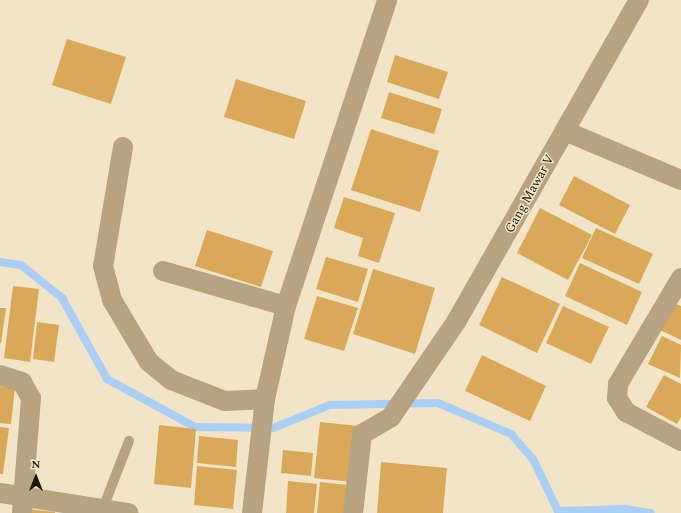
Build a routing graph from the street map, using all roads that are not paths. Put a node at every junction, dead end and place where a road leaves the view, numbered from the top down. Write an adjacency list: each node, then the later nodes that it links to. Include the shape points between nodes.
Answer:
1 (387, 0): 8 (street)
2 (639, 0): 3 (street, Gang Mawar V)
3 (565, 131): 5 (street); 18 (street, Gang Mawar V, via 456,322 391,417 362,434)
4 (123, 148): 10 (street, via 104,266 112,300 149,362 171,380 225,401)
5 (681, 180)
6 (163, 271): 8 (street)
7 (681, 278): 12 (street, via 618,384 617,398 626,412)
8 (286, 306): 10 (street)
9 (0, 375): 14 (street, via 22,382 32,410)
10 (264, 407): 17 (street)
11 (129, 441): 15 (lane)
12 (681, 441)
13 (0, 493): 14 (street)
14 (23, 505): 15 (street)
15 (103, 508): 16 (street)
16 (128, 513)
17 (252, 513)
18 (353, 513)

